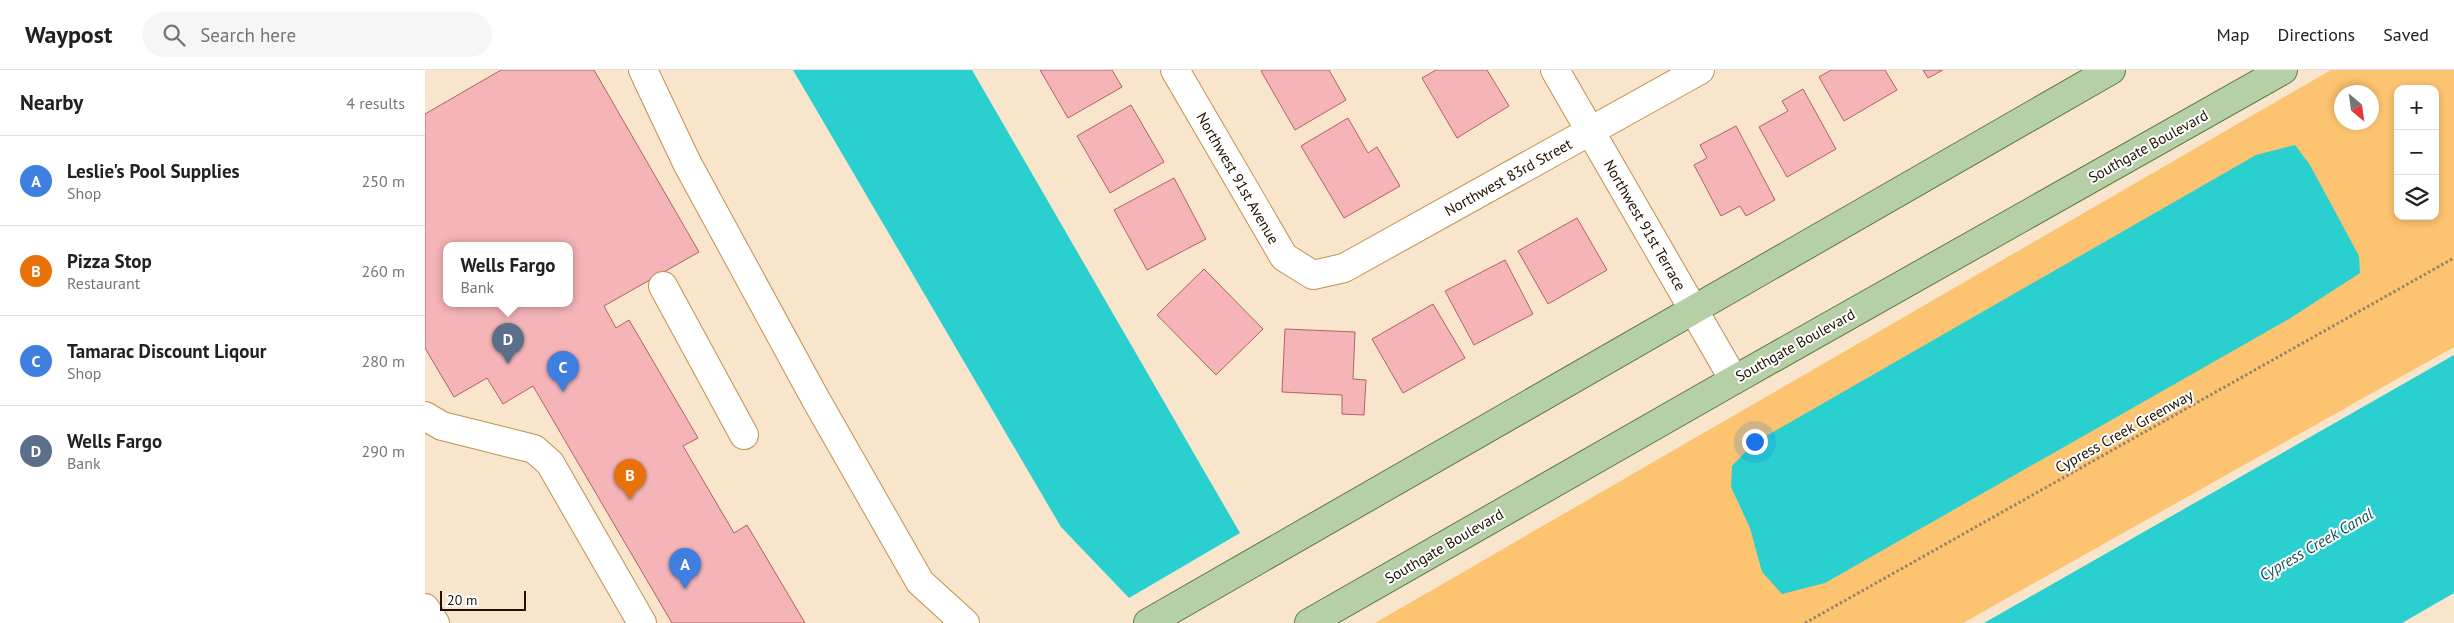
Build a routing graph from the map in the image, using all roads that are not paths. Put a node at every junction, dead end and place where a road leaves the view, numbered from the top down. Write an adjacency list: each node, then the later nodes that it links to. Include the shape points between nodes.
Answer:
1 (643, 70): 15 (street, via 687,163 820,407 920,582)
2 (1175, 70): 8 (street, Northwest 91st Avenue, via 1285,256)
3 (1555, 70): 7 (street, Northwest 91st Terrace)
4 (1700, 70): 7 (street, Northwest 83rd Street)
5 (2111, 70): 10 (main road)
6 (2283, 70): 11 (main road, Southgate Boulevard)
7 (1591, 131): 8 (street, Northwest 83rd Street, via 1343,268); 10 (street, Northwest 91st Terrace)
8 (1313, 275)
9 (663, 286): 13 (street)
10 (1693, 310): 11 (street, Northwest 91st Terrace); 18 (main road)
11 (1734, 380): 19 (main road, Southgate Boulevard)
12 (425, 416): 17 (street, via 442,426 535,449 550,463)
13 (744, 435)
14 (425, 608): 16 (street)
15 (949, 619)
16 (435, 623)
17 (642, 623)
18 (1148, 623)
19 (1309, 623)

